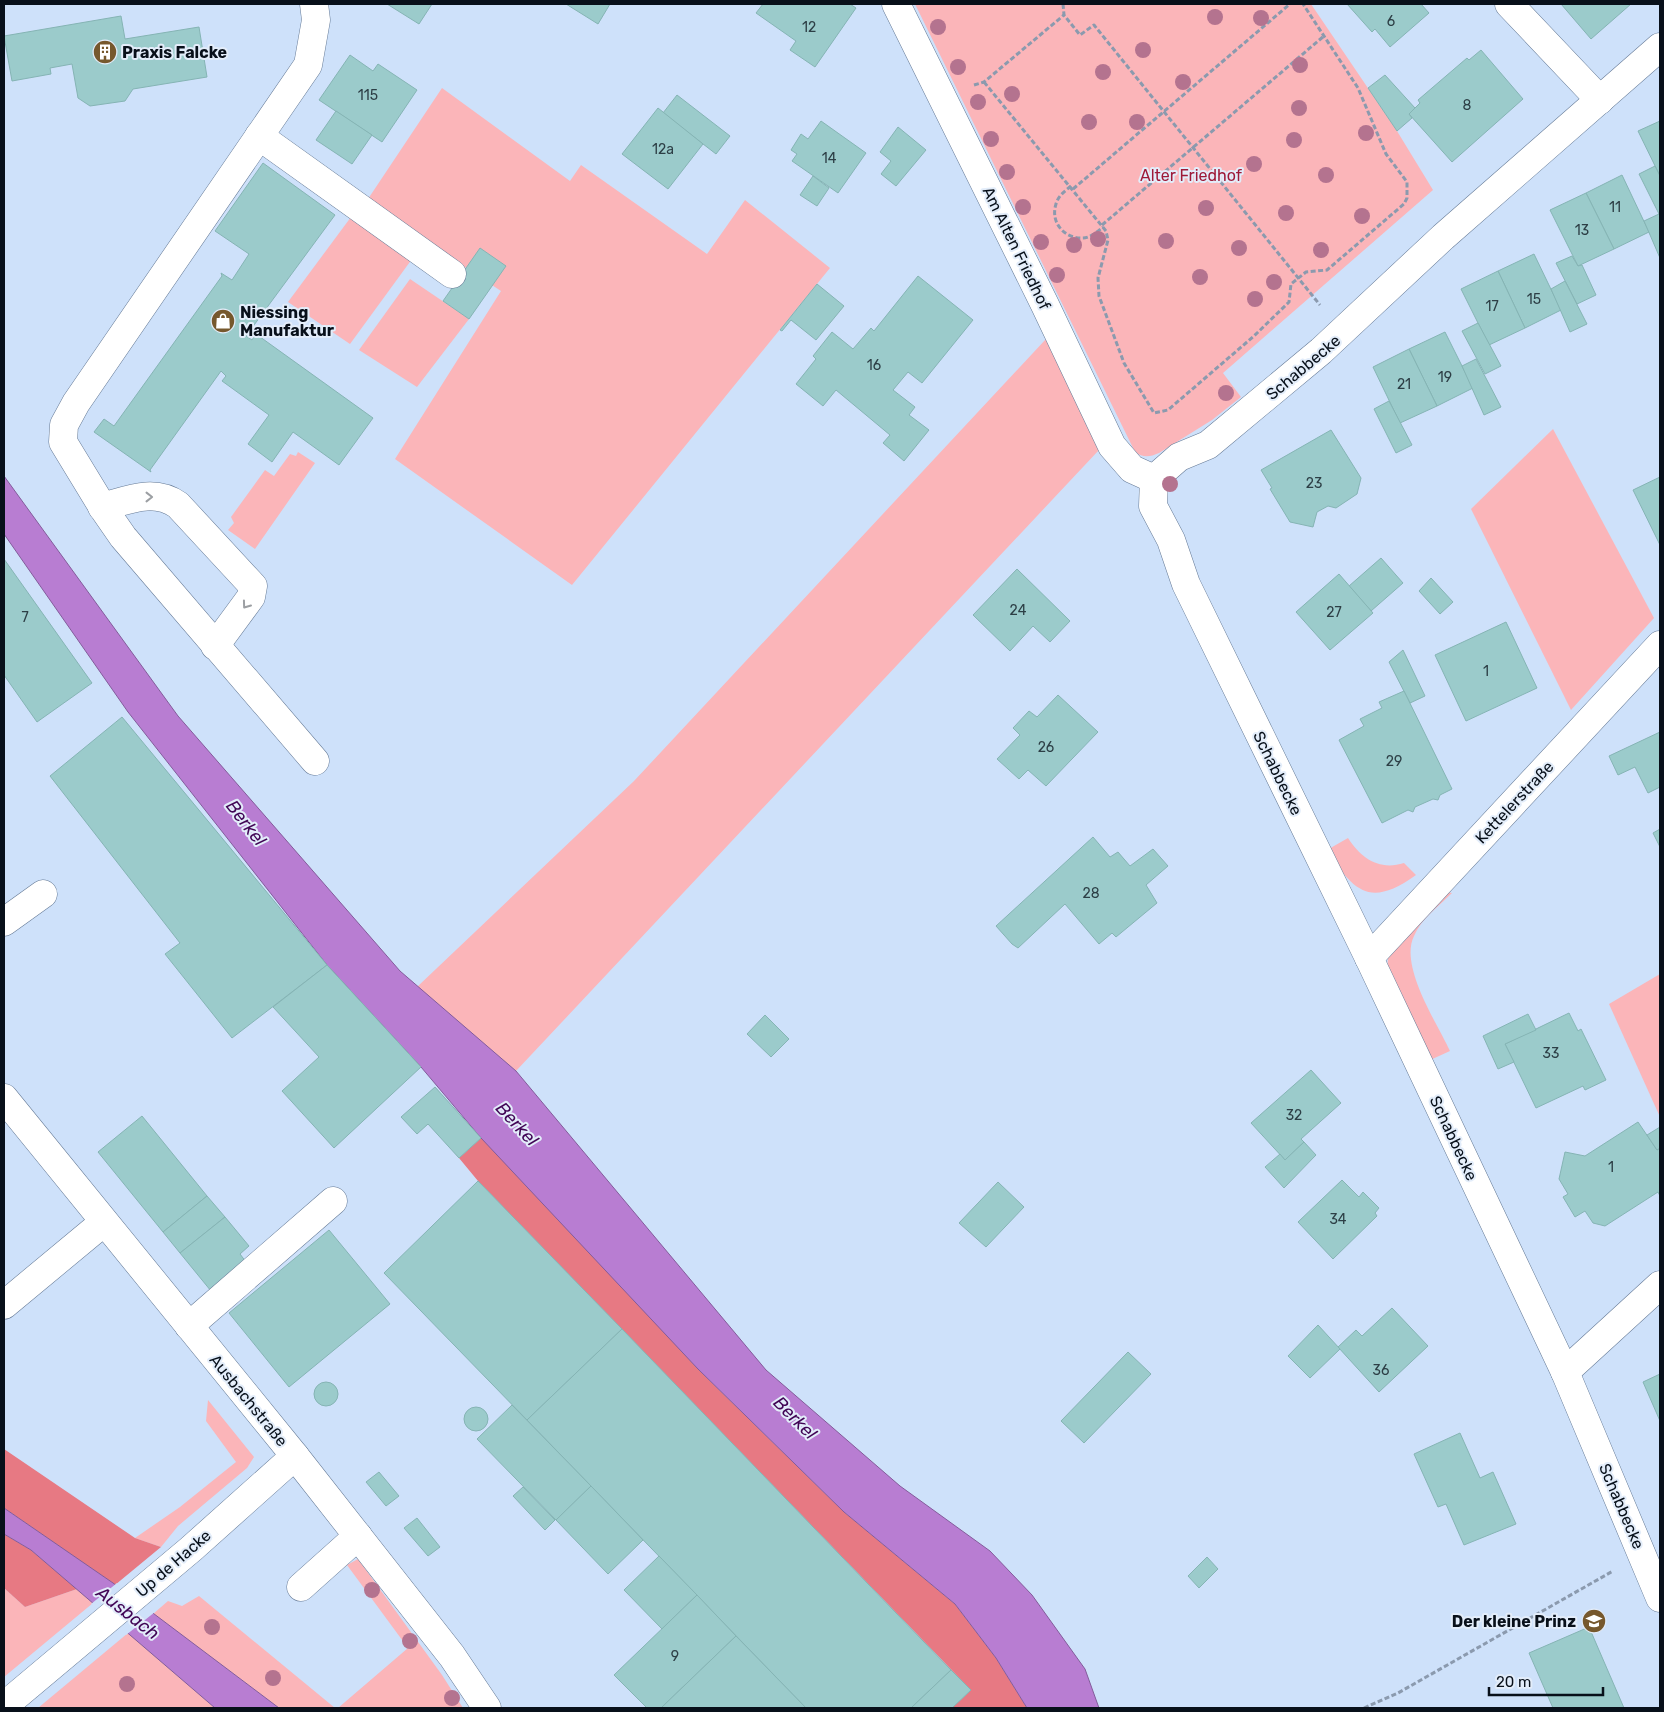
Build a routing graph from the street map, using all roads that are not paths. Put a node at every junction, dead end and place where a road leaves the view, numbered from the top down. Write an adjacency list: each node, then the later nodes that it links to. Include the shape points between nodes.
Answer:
1 (314, 4): 6 (street, via 316,20 308,65)
2 (896, 4): 8 (street, Am Alten Friedhof, via 1112,446 1132,469)
3 (1509, 4): 5 (street)
4 (1660, 48): 5 (street, Schabbecke)
5 (1600, 100): 8 (street, Schabbecke, via 1443,238 1342,333 1208,445 1179,456)
6 (259, 136): 7 (street); 9 (street, via 64,425 64,442)
7 (452, 274)
8 (1154, 478): 15 (street, Schabbecke, via 1153,506 1171,540 1186,584)
9 (102, 507): 10 (street, via 123,537); 10 (street, one-way to 10, via 148,495 169,498 253,586 252,597)
10 (215, 646): 12 (street)
11 (1660, 646): 15 (street, Kettelerstraße)
12 (315, 761)
13 (43, 894): 14 (street)
14 (4, 922)
15 (1369, 958): 22 (street, Schabbecke)
16 (4, 1098): 18 (street, Ausbachstraße)
17 (333, 1201): 21 (street)
18 (104, 1222): 20 (street); 21 (street, Ausbachstraße)
19 (1660, 1285): 22 (street)
20 (4, 1305)
21 (189, 1326): 23 (street, Ausbachstraße)
22 (1565, 1372): 26 (street, Schabbecke)
23 (295, 1456): 24 (street, Ausbachstraße); 27 (street, Up de Hacke)
24 (358, 1536): 25 (street); 28 (street, Ausbachstraße, via 452,1656)
25 (301, 1587)
26 (1660, 1598)
27 (7, 1703)
28 (487, 1708)

